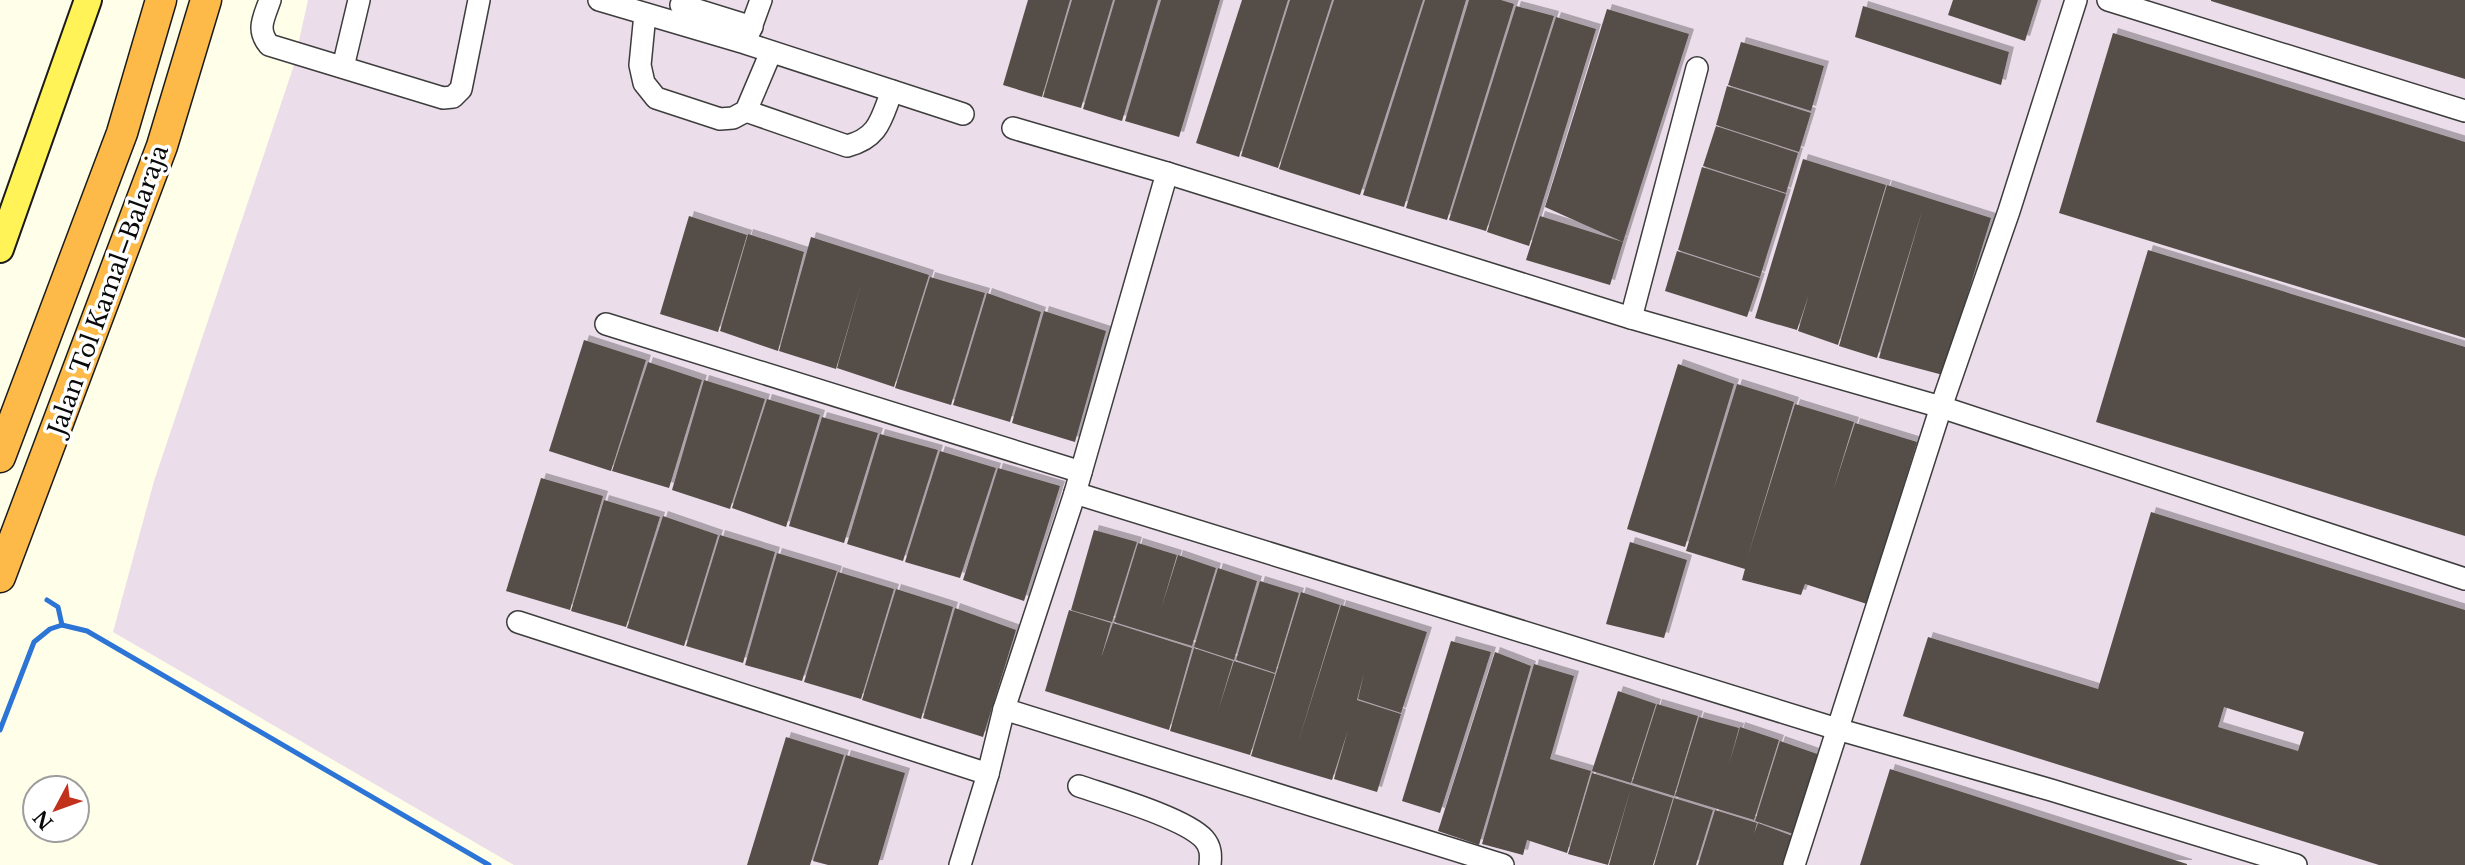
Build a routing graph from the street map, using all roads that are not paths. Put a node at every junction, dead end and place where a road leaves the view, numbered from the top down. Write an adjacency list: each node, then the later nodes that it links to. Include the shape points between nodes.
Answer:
1 (88, 0): 23 (main road)
2 (161, 0): 27 (highway, Jalan Tol Kamal–Balaraja, via 122,133)
3 (205, 0): 29 (highway, Jalan Tol Kamal–Balaraja, via 162,146)
4 (270, 0): 15 (lane, via 262,26 269,45)
5 (359, 0): 15 (lane)
6 (479, 0): 15 (lane, via 461,89 453,97)
7 (598, 0): 12 (lane)
8 (761, 0): 13 (lane)
9 (2076, 0): 26 (lane, via 2009,211)
10 (2108, 0): 19 (lane)
11 (679, 9): 12 (lane); 13 (lane)
12 (645, 14): 18 (lane, via 640,65 644,83 656,98 720,119)
13 (748, 35): 14 (lane)
14 (771, 52): 17 (lane); 18 (lane)
15 (343, 67)
16 (1697, 68): 24 (lane)
17 (892, 91): 18 (lane, via 876,131 847,146); 20 (lane)
18 (746, 111)
19 (2465, 111)
20 (963, 114)
21 (1013, 128): 22 (lane)
22 (1167, 173): 24 (lane); 28 (lane)
23 (0, 248)
24 (1631, 318): 26 (lane)
25 (606, 324): 28 (lane)
26 (1957, 412): 30 (lane); 33 (lane)
27 (0, 457)
28 (1078, 482): 32 (lane); 33 (lane)
29 (0, 577)
30 (2465, 579)
31 (518, 622): 34 (lane)
32 (1004, 709): 34 (lane); 38 (lane)
33 (1837, 730): 39 (lane); 40 (lane)
34 (988, 774): 36 (lane)
35 (1079, 786): 37 (lane, via 1192,829 1206,841)
36 (960, 865)
37 (1210, 865)
38 (1503, 865)
39 (1794, 865)
40 (2296, 865)

